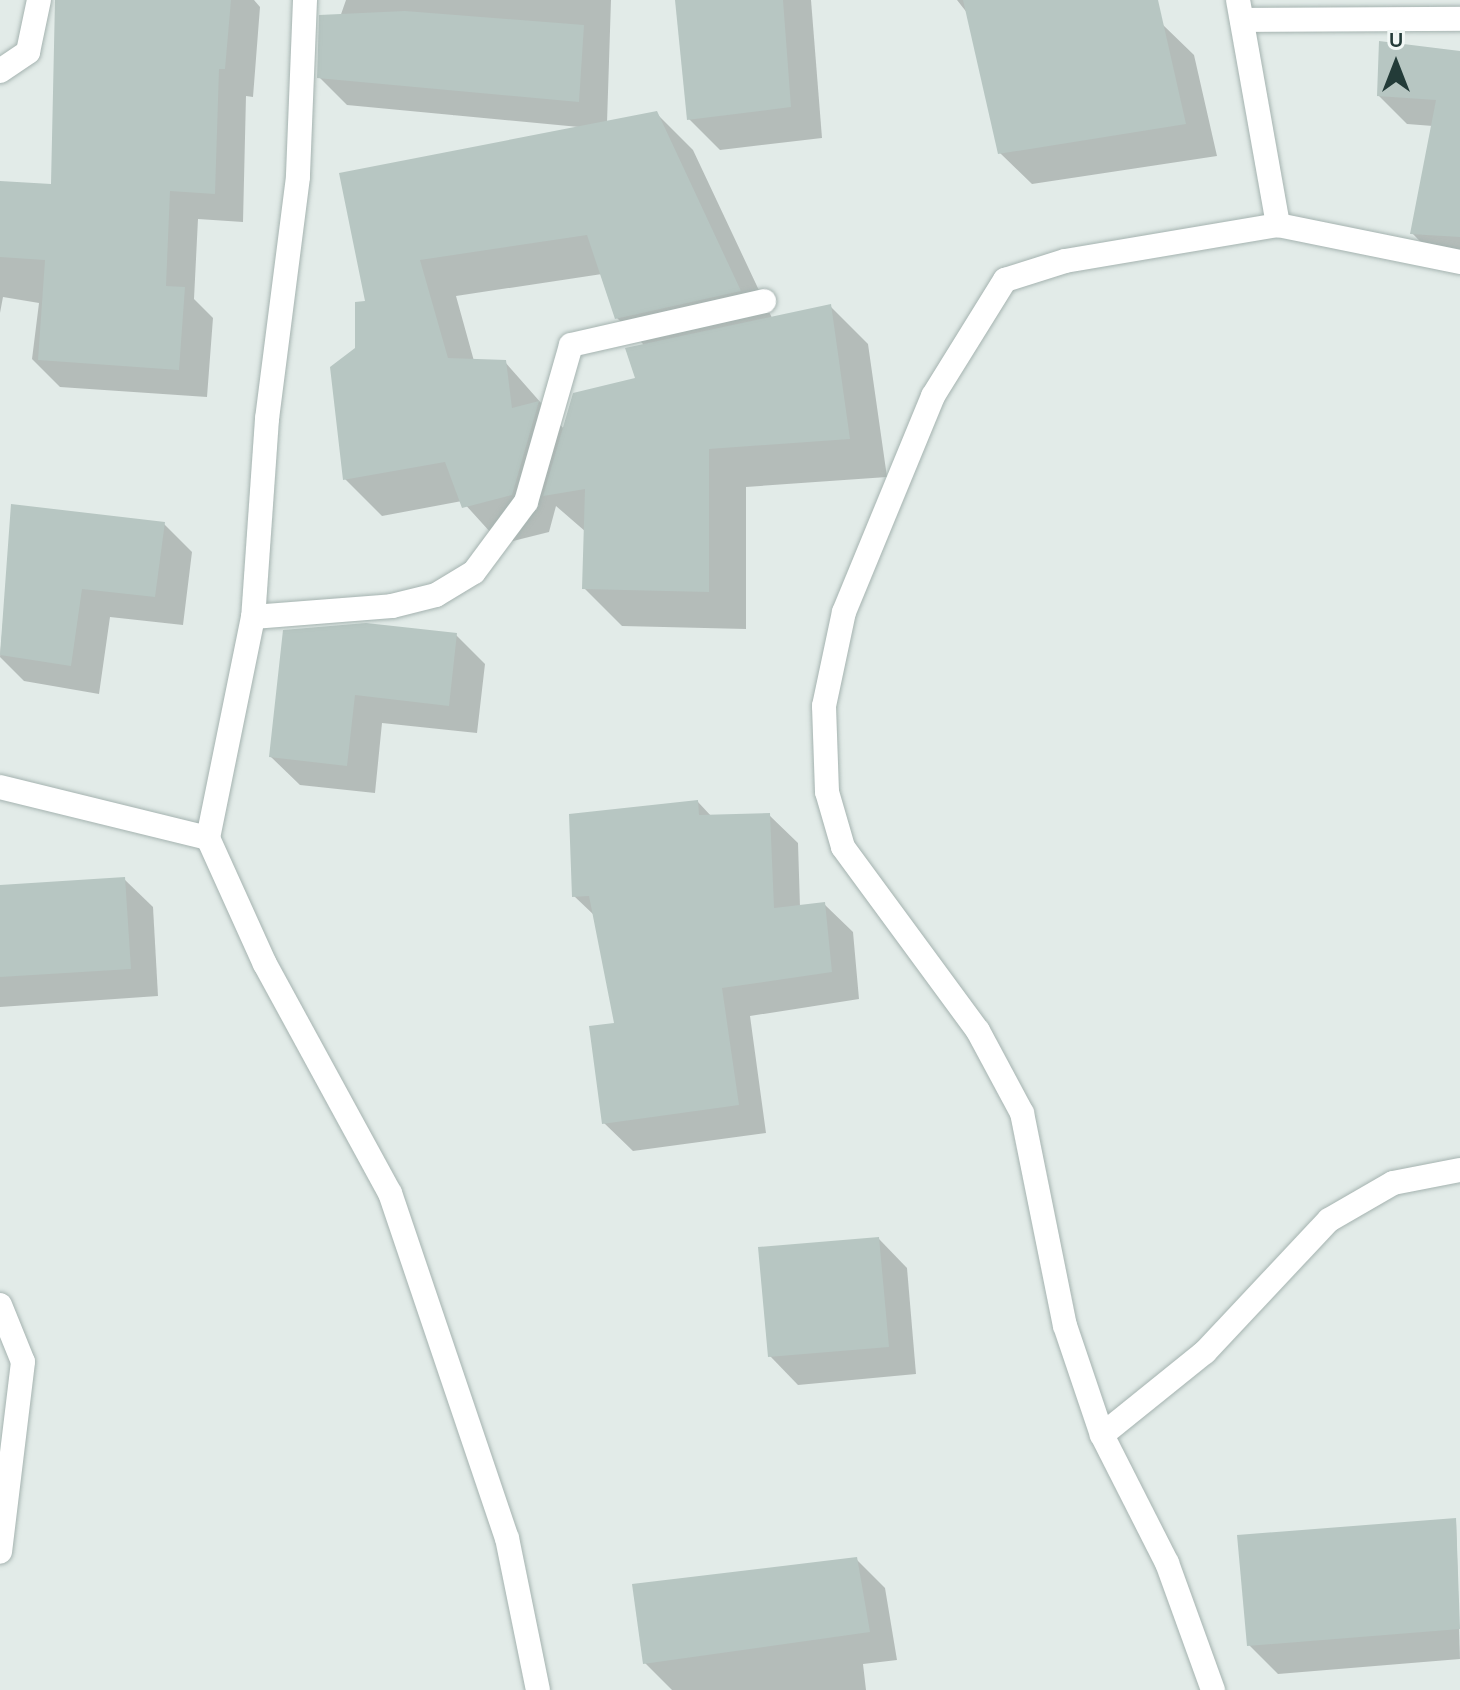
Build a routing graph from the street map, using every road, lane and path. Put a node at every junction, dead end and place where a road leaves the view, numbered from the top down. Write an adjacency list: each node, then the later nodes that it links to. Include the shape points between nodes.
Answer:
1 (39, 0): 5 (street, via 28,52)
2 (305, 0): 9 (street, via 298,177 267,419)
3 (1240, 10): 4 (street); 6 (street)
4 (1460, 19)
5 (0, 71)
6 (1278, 225): 7 (street); 14 (street, via 1037,268 992,291 933,396 844,612 824,706 827,792 843,847 978,1031 1022,1113 1065,1326)
7 (1460, 262)
8 (764, 301): 9 (street, via 571,345 526,502 474,572 436,595 392,606)
9 (253, 617): 11 (street)
10 (0, 787): 11 (street)
11 (208, 838): 16 (street, via 265,964 390,1193 507,1538)
12 (1460, 1170): 14 (street, via 1393,1183 1329,1220 1205,1352)
13 (0, 1305): 15 (street, via 23,1362)
14 (1102, 1435): 17 (street, via 1167,1563)
15 (0, 1552)
16 (538, 1690)
17 (1213, 1690)

